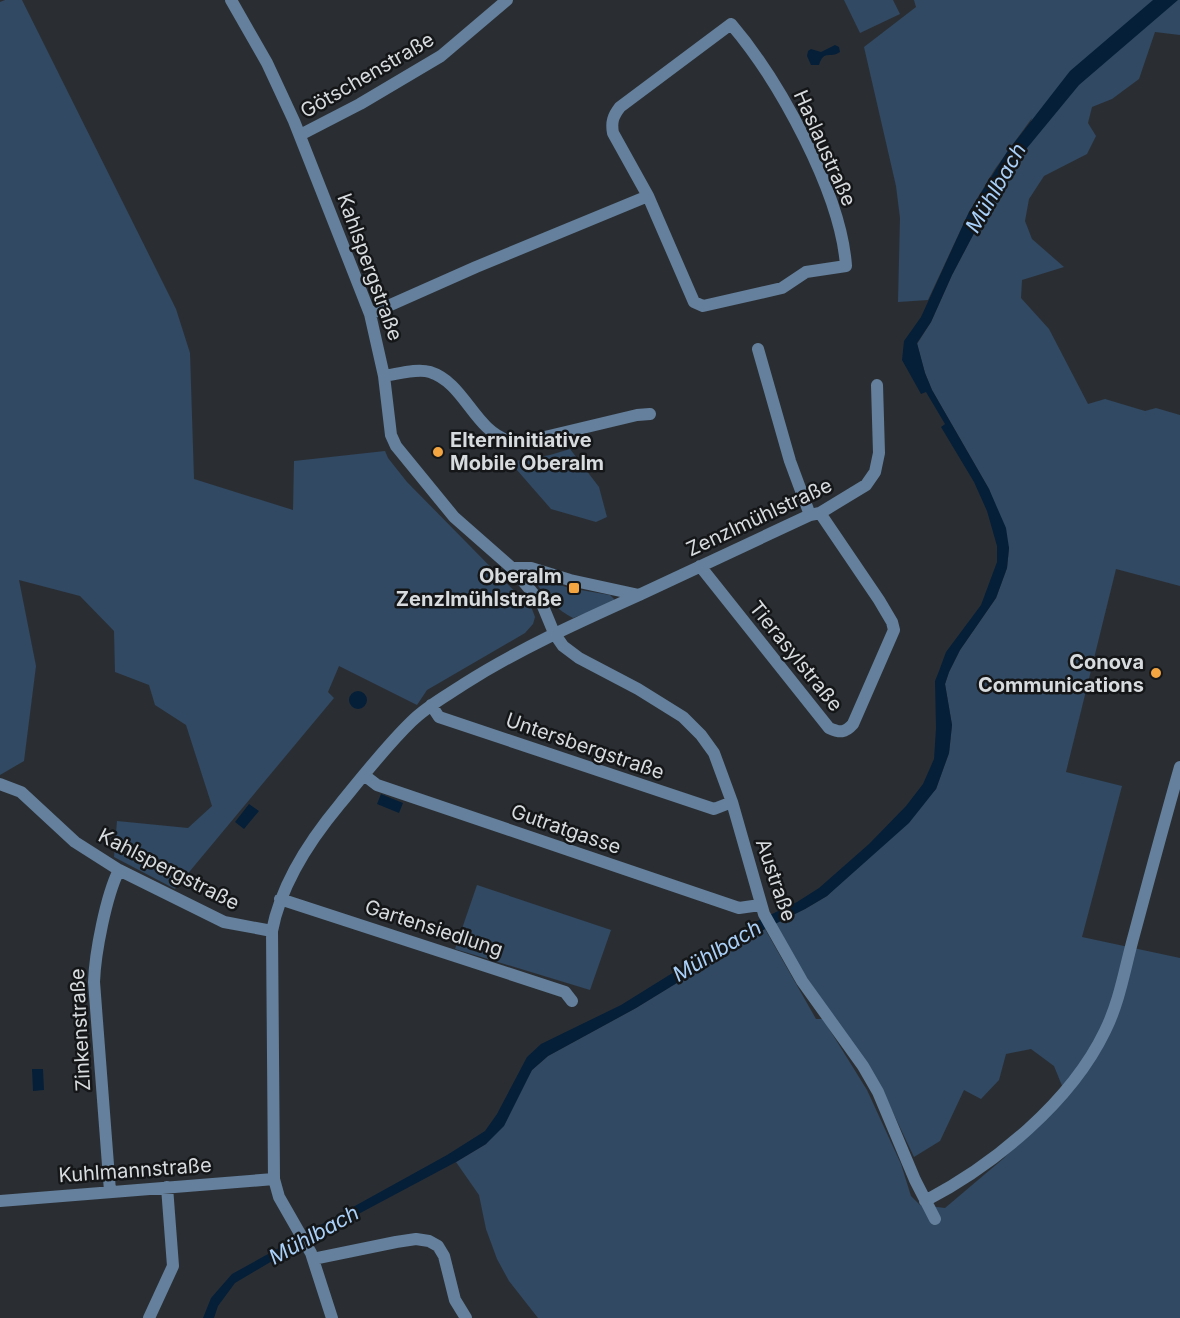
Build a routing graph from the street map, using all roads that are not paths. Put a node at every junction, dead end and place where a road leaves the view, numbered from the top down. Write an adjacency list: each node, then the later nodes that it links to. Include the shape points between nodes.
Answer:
1 (231, 0): 3 (street, Kahlspergstraße, via 267,63)
2 (507, 0): 3 (street, Götschenstraße, via 441,56)
3 (300, 135): 5 (street, Kahlspergstraße)
4 (648, 196): 4 (street, Haslaustraße, via 694,302 703,306 782,288 806,272 846,266 829,197 801,133 752,48 731,24 614,115 613,133); 5 (street)
5 (370, 314): 7 (street, Kahlspergstraße)
6 (758, 349): 10 (street, via 790,461)
7 (384, 376): 9 (street, via 429,371 448,382 489,429 510,441 528,441); 12 (street, Kahlspergstraße, via 391,435 396,446 454,517)
8 (878, 385): 10 (street, Zenzlmühlstraße, via 879,453 875,472 866,485)
9 (650, 414)
10 (815, 514): 11 (street, Zenzlmühlstraße); 11 (street, Tierasylstraße, via 879,600 894,630 847,731 829,728)
11 (700, 566): 13 (street, Zenzlmühlstraße)
12 (512, 568): 13 (street, via 531,568); 14 (street, Kahlspergstraße, via 542,604)
13 (639, 595): 14 (street, Zenzlmühlstraße)
14 (554, 633): 15 (street); 19 (street, Austraße, via 579,658 683,717 714,753)
15 (431, 705): 17 (street); 19 (street, Untersbergstraße, via 439,717 714,809)
16 (1180, 767): 29 (street, via 1117,1002 1088,1061 1037,1119 983,1166)
17 (363, 775): 21 (street, via 316,832); 22 (street, Gutratgasse, via 377,785 739,909)
18 (0, 784): 20 (street, Kahlspergstraße, via 21,792 75,842)
19 (732, 802): 22 (street, Austraße)
20 (119, 870): 23 (street, Kahlspergstraße, via 224,922); 27 (street, Zinkenstraße, via 94,965)
21 (280, 899): 23 (street); 24 (street, Gartensiedlung, via 565,992)
22 (762, 910): 29 (street, Austraße, via 802,981 878,1092)
23 (272, 931): 25 (street)
24 (572, 1001)
25 (274, 1179): 26 (street, Kuhlmannstraße); 31 (street, via 279,1197)
26 (167, 1187): 27 (street, Kuhlmannstraße); 32 (street, via 173,1266)
27 (110, 1191): 28 (street, Kuhlmannstraße)
28 (0, 1201)
29 (925, 1201): 30 (street, Austraße)
30 (935, 1219)
31 (312, 1256): 33 (street); 34 (street, via 416,1239 429,1241 444,1256 455,1300)
32 (149, 1318)
33 (332, 1318)
34 (466, 1318)

